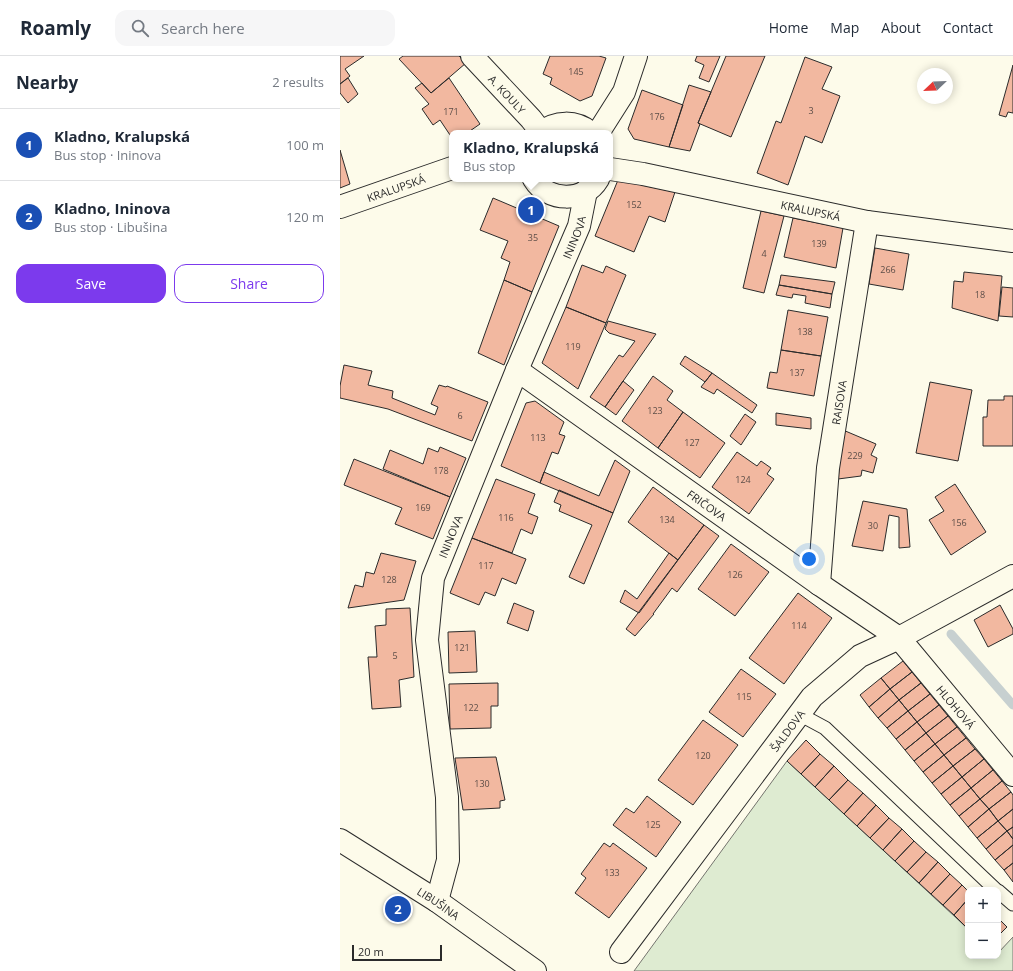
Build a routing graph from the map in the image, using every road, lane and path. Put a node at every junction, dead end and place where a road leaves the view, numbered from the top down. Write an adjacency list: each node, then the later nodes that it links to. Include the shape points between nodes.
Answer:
1 (472, 56): 3 (street, A. KOULY, via 532,119)
2 (636, 56): 6 (street, via 624,92)
3 (539, 130)
4 (545, 130): 5 (street, via 561,123 574,124)
5 (585, 130)
6 (600, 130)
7 (449, 169): 11 (street, KRALUPSKÁ)
8 (613, 169): 12 (street, KRALUPSKÁ)
9 (536, 182): 10 (street, ININOVA, via 548,193 561,197 574,197)
10 (592, 185): 14 (street, ININOVA, via 579,226)
11 (340, 207)
12 (867, 222): 13 (street, KRALUPSKÁ); 16 (street, RAISOVA, via 828,468)
13 (1013, 240)
14 (517, 370): 16 (street, FRIČOVA); 23 (street, ININOVA, via 433,578 428,640 447,797 448,860)
15 (1013, 576): 17 (street, ŠALDOVA)
16 (819, 584): 17 (street, FRIČOVA)
17 (899, 638): 18 (street, ŠALDOVA, via 860,656 812,697); 19 (street, HLOHOVÁ)
18 (799, 714): 21 (lane, via 825,728); 25 (street, ŠALDOVA)
19 (1013, 775)
20 (340, 840): 23 (street, LIBUŠINA)
21 (993, 887)
22 (1001, 894): 24 (lane)
23 (437, 901): 26 (street, LIBUŠINA)
24 (1013, 904)
25 (621, 952)
26 (535, 971)

